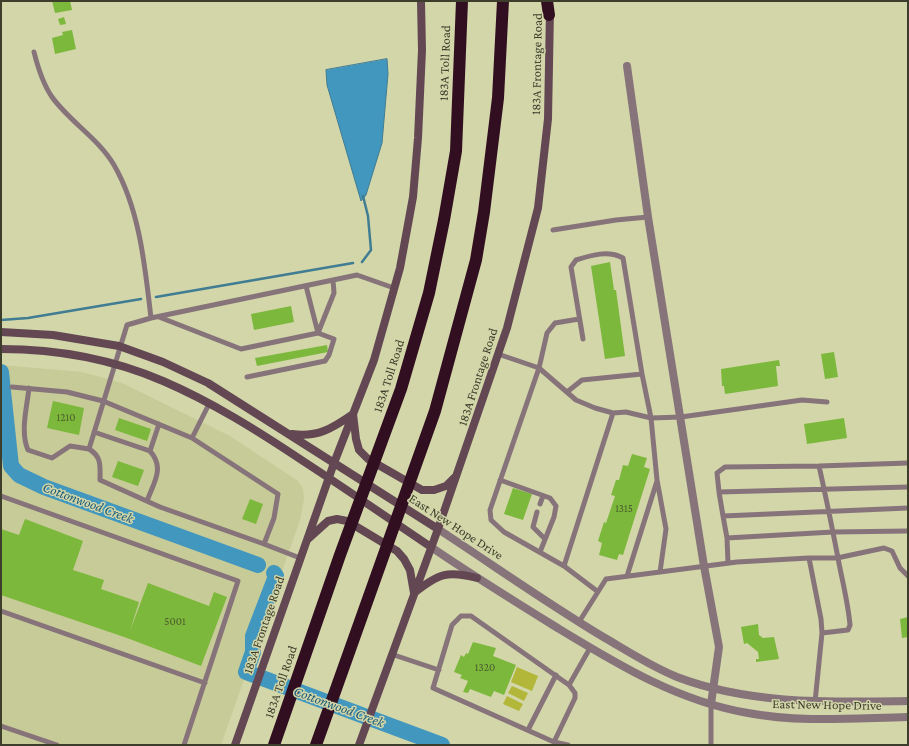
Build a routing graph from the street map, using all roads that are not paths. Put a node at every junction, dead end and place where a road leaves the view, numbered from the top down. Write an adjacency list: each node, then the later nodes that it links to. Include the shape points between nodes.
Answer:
1 (421, 1): 13 (main road, 183A Frontage Road, via 420,93 413,197)
2 (462, 1): 102 (highway, 183A Toll Road, via 456,151 429,292 401,388)
3 (503, 1): 103 (highway, via 500,78 476,260 435,411)
4 (547, 1): 6 (highway)
5 (550, 1): 6 (main road, 183A Frontage Road)
6 (549, 15): 22 (main road, 183A Frontage Road, via 548,119 538,208)
7 (34, 52): 15 (lane, via 52,98 106,153 126,190 141,252)
8 (627, 66): 9 (street)
9 (648, 217): 10 (lane); 35 (street)
10 (553, 230)
11 (333, 280): 12 (lane); 13 (lane, via 357,275); 18 (lane, via 334,293)
12 (306, 286): 14 (lane); 18 (lane)
13 (394, 288): 34 (main road, 183A Frontage Road, via 374,360)
14 (158, 316): 15 (lane); 18 (lane, via 241,349)
15 (151, 318): 20 (lane, via 127,325)
16 (579, 319): 19 (lane); 24 (lane, via 555,323 547,333); 25 (lane, via 571,267 576,260 596,254 615,254 623,258)
17 (1, 332): 20 (main road, East New Hope Drive, via 53,335)
18 (318, 333): 26 (lane, via 334,339 329,355 324,361)
19 (583, 339)
20 (119, 346): 23 (lane); 39 (main road, East New Hope Drive, via 163,362 208,383)
21 (1, 349): 23 (main road, East New Hope Drive, via 32,349 72,354)
22 (498, 354): 24 (lane); 46 (main road, 183A Frontage Road)
23 (114, 364): 30 (lane); 32 (main road, East New Hope Drive, via 163,381)
24 (539, 368): 29 (lane); 48 (lane)
25 (642, 374): 29 (lane, via 582,380); 36 (lane)
26 (247, 377)
27 (12, 387): 28 (lane)
28 (30, 388): 30 (lane, via 67,392); 41 (lane, via 25,423 28,450 52,458 70,446)
29 (567, 392): 33 (lane, via 576,400)
30 (103, 401): 37 (lane); 38 (lane)
31 (827, 402): 35 (lane, via 802,400)
32 (209, 404): 40 (lane); 47 (main road, East New Hope Drive, via 269,438)
33 (613, 413): 36 (lane, via 626,412); 74 (lane)
34 (353, 414): 39 (main road, via 319,434); 43 (main road, 183A Frontage Road); 46 (main road, via 359,450 368,459 422,490 446,486)
35 (681, 417): 36 (lane); 75 (street)
36 (651, 418): 49 (lane)
37 (159, 424): 40 (lane); 42 (lane)
38 (94, 432): 41 (lane); 42 (lane)
39 (288, 433): 43 (main road, East New Hope Drive)
40 (192, 438): 67 (lane, via 278,494 274,518)
41 (89, 449): 55 (lane, via 99,458 100,480)
42 (150, 451): 55 (lane, via 157,459 159,467)
43 (334, 463): 47 (main road, 183A Frontage Road); 61 (main road, East New Hope Drive)
44 (908, 463): 45 (lane)
45 (820, 466): 51 (lane); 52 (lane, via 725,467 717,473)
46 (456, 476): 61 (main road, 183A Frontage Road)
47 (329, 477): 66 (main road, 183A Frontage Road); 68 (main road, East New Hope Drive)
48 (500, 480): 54 (lane); 69 (lane, via 490,510 491,520 504,532)
49 (657, 480): 76 (lane, via 666,530); 77 (lane)
50 (908, 487): 51 (lane)
51 (824, 488): 52 (lane); 59 (lane)
52 (719, 492): 60 (lane)
53 (1, 496): 89 (lane, via 238,581)
54 (543, 496): 56 (lane); 65 (lane, via 550,498 556,506)
55 (147, 500): 67 (lane)
56 (540, 504)
57 (908, 508): 59 (lane)
58 (537, 512): 65 (lane, via 533,527)
59 (829, 513): 60 (lane); 63 (lane)
60 (723, 516): 64 (lane)
61 (438, 529): 68 (main road, 183A Frontage Road); 83 (street, East New Hope Drive)
62 (908, 531): 63 (lane)
63 (833, 532): 64 (lane); 72 (lane)
64 (727, 538): 73 (lane)
65 (545, 539): 69 (lane)
66 (306, 541): 70 (main road, 183A Frontage Road); 81 (main road, via 328,521 347,521 397,551 410,570)
67 (264, 544): 70 (lane)
68 (431, 547): 79 (street, East New Hope Drive); 81 (main road, 183A Frontage Road)
69 (540, 552): 74 (lane)
70 (300, 558): 101 (main road, 183A Frontage Road)
71 (809, 558): 72 (lane); 73 (lane); 84 (lane)
72 (838, 558): 78 (lane, via 884,548 892,551 900,568); 84 (lane, via 850,628)
73 (728, 563): 75 (lane)
74 (564, 566): 80 (lane)
75 (704, 566): 76 (lane); 91 (street, via 719,648)
76 (660, 572): 77 (lane)
77 (627, 576): 80 (lane, via 606,579)
78 (908, 576)
79 (477, 578): 81 (main road, via 458,573 439,576); 85 (street, East New Hope Drive)
80 (598, 591): 83 (lane)
81 (414, 593): 86 (main road, 183A Frontage Road)
82 (1, 611): 89 (lane)
83 (579, 622): 91 (street, East New Hope Drive, via 640,659 677,677)
84 (822, 633): 93 (lane)
85 (590, 648): 90 (lane); 94 (street, East New Hope Drive, via 639,676)
86 (391, 654): 87 (lane); 104 (main road, 183A Frontage Road)
87 (439, 670): 88 (lane, via 452,625 461,616 471,616); 97 (lane, via 433,688)
88 (556, 675): 90 (lane); 97 (lane)
89 (204, 683): 100 (lane)
90 (569, 685): 98 (lane, via 575,693 575,698)
91 (713, 688): 93 (street, East New Hope Drive, via 767,698); 94 (street)
92 (908, 701): 93 (street, East New Hope Drive)
93 (815, 702)
94 (711, 704): 95 (street, East New Hope Drive, via 748,714 785,718); 106 (lane)
95 (908, 717)
96 (1, 726): 99 (lane)
97 (528, 730): 98 (lane)
98 (554, 742): 105 (lane)
99 (57, 745)
100 (184, 745)
101 (234, 745)
102 (274, 745)
103 (316, 745)
104 (359, 745)
105 (568, 745)
106 (711, 745)

